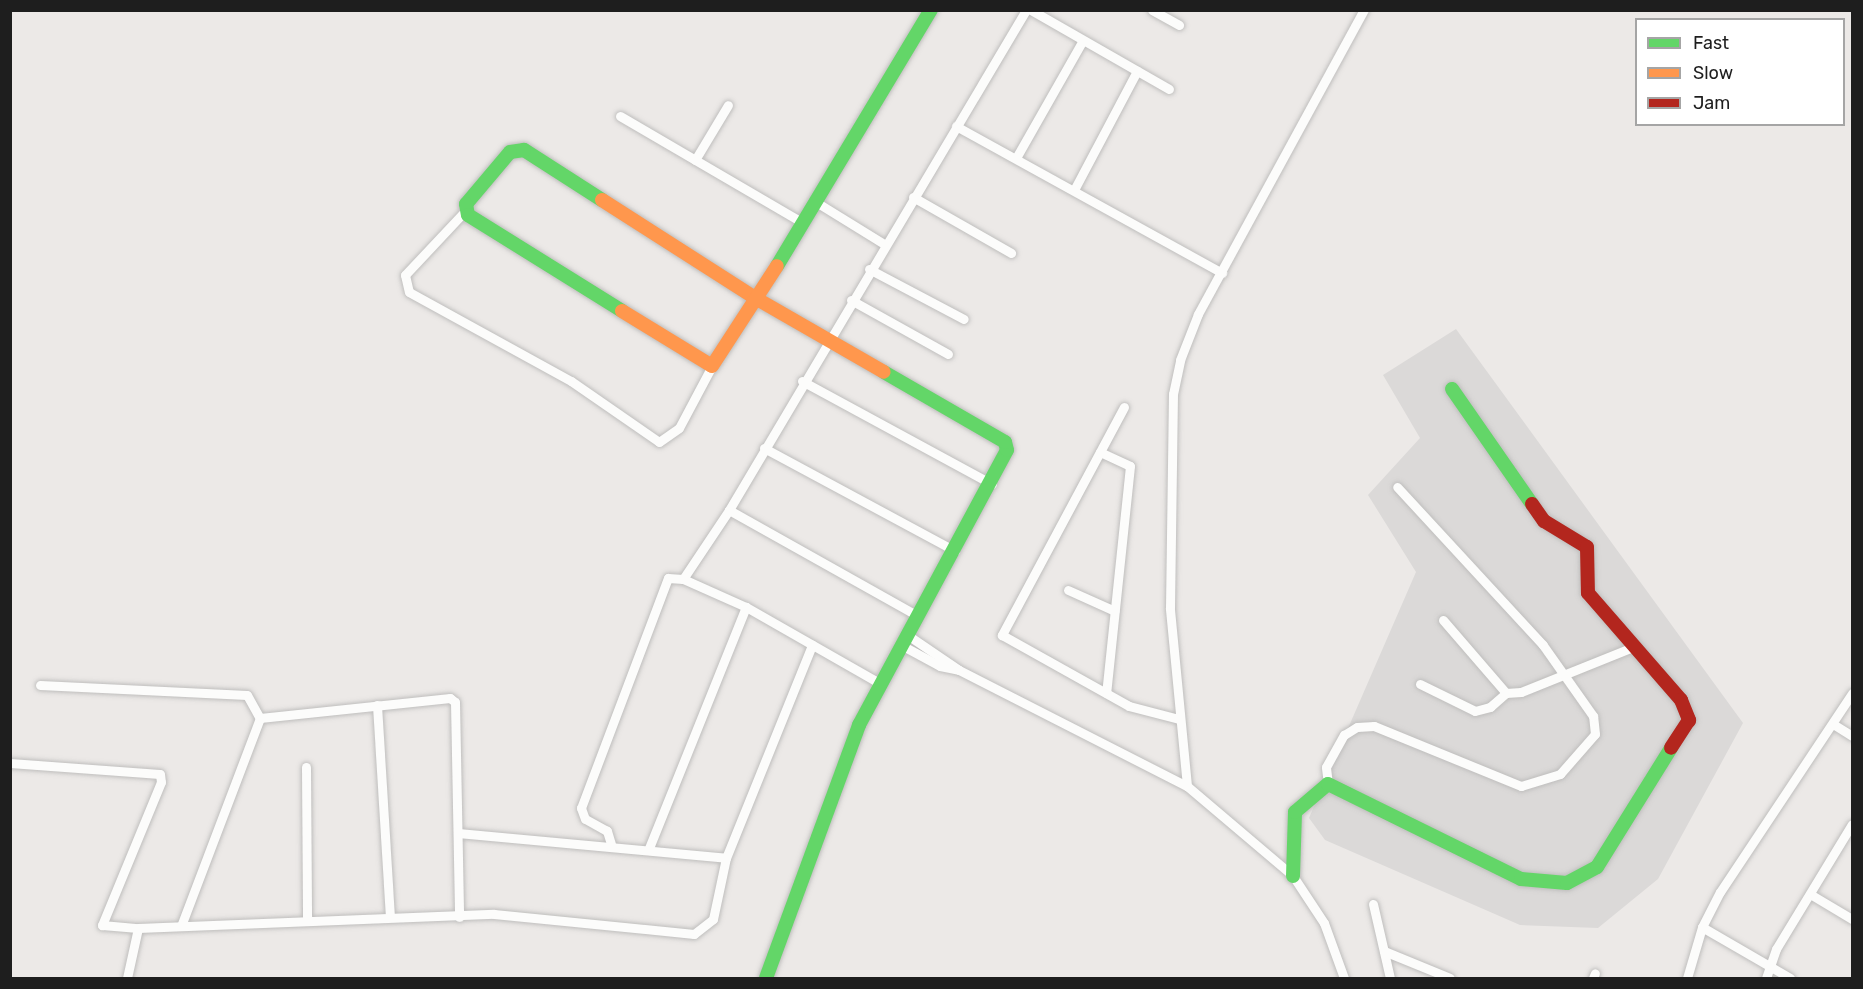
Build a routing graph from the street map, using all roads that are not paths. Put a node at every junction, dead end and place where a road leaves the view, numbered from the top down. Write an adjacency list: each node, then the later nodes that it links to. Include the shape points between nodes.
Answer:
1 (932, 10): 17 (street)
2 (1026, 10): 12 (street)
3 (1031, 10): 7 (street)
4 (1152, 10): 6 (street)
5 (1364, 10): 23 (street)
6 (1179, 25)
7 (1082, 42): 8 (street); 13 (street)
8 (1137, 71): 9 (street); 15 (street)
9 (1169, 89)
10 (728, 105): 14 (street)
11 (620, 116): 14 (street)
12 (956, 126): 13 (street); 16 (street)
13 (1016, 158): 15 (street)
14 (695, 160): 19 (street)
15 (1074, 190): 23 (street)
16 (913, 197): 20 (street); 21 (street)
17 (816, 202): 19 (street); 20 (street)
18 (466, 210): 24 (street, via 510,152 524,150); 29 (street); 29 (street, via 405,275 410,292 580,387 659,442 679,428)
19 (803, 223): 24 (street)
20 (884, 244): 22 (street)
21 (1011, 253)
22 (869, 269): 25 (street); 26 (street)
23 (1222, 273): 57 (street, via 1198,314 1180,360 1173,394 1170,608)
24 (757, 299): 27 (street); 29 (street)
25 (851, 300): 27 (street); 28 (street)
26 (964, 319)
27 (826, 340): 30 (street); 35 (street, via 999,436 1007,450)
28 (948, 354)
29 (712, 366)
30 (802, 381): 33 (street); 35 (street)
31 (1452, 389): 47 (street, via 1544,521 1587,547 1588,593)
32 (1124, 407): 34 (street)
33 (764, 448): 37 (street); 38 (street)
34 (1100, 452): 42 (street, via 1130,466); 52 (street, via 1002,636)
35 (992, 484): 38 (street)
36 (1396, 487): 48 (street)
37 (729, 510): 39 (street); 43 (street)
38 (955, 551): 43 (street)
39 (683, 579): 41 (street); 66 (street, via 668,579 581,808 585,819 607,831)
40 (1068, 590): 42 (street)
41 (746, 607): 46 (street); 67 (street)
42 (1115, 611): 52 (street)
43 (918, 616): 45 (street)
44 (1443, 620): 53 (street)
45 (906, 641): 49 (street); 63 (street, via 940,666 959,670)
46 (812, 645): 49 (street); 68 (street)
47 (1633, 647): 48 (street); 62 (street, via 1681,700 1689,720 1597,867 1585,876 1548,885 1521,879)
48 (1563, 672): 53 (street, via 1521,692); 62 (street, via 1597,726 1595,734 1560,774 1534,786 1508,783 1374,726 1344,735 1326,768)
49 (881, 684): 82 (street, via 822,816)
50 (1420, 684): 53 (street, via 1475,711 1490,707)
51 (40, 685): 56 (street, via 247,695)
52 (1106, 693): 57 (street, via 1130,706)
53 (1506, 693)
54 (1852, 693): 58 (street)
55 (377, 705): 56 (street); 65 (street, via 450,698 455,702); 72 (street)
56 (260, 718): 76 (street)
57 (1179, 719): 63 (street)
58 (1833, 724): 59 (street); 77 (street, via 1824,730 1726,882)
59 (1852, 736)
60 (10, 763): 78 (street, via 160,774 161,782 102,926)
61 (306, 768): 75 (street)
62 (1328, 784): 69 (street, via 1295,812)
63 (1186, 786): 69 (street)
64 (1852, 827): 70 (street)
65 (458, 833): 66 (street); 73 (street)
66 (611, 844): 67 (street)
67 (649, 848): 68 (street)
68 (726, 858): 73 (street, via 713,919 694,934 494,914)
69 (1293, 876): 83 (street, via 1324,923)
70 (1810, 894): 74 (street); 80 (street)
71 (1373, 904): 79 (street)
72 (390, 917): 73 (street); 75 (street)
73 (459, 917)
74 (1852, 919)
75 (307, 921): 76 (street)
76 (181, 926): 78 (street)
77 (1702, 927): 80 (street); 86 (street)
78 (138, 928): 81 (street)
79 (1384, 951): 84 (street); 85 (street)
80 (1770, 966): 87 (street); 88 (street)
81 (127, 978)
82 (766, 978)
83 (1344, 978)
84 (1390, 978)
85 (1450, 978)
86 (1687, 978)
87 (1766, 978)
88 (1790, 978)

